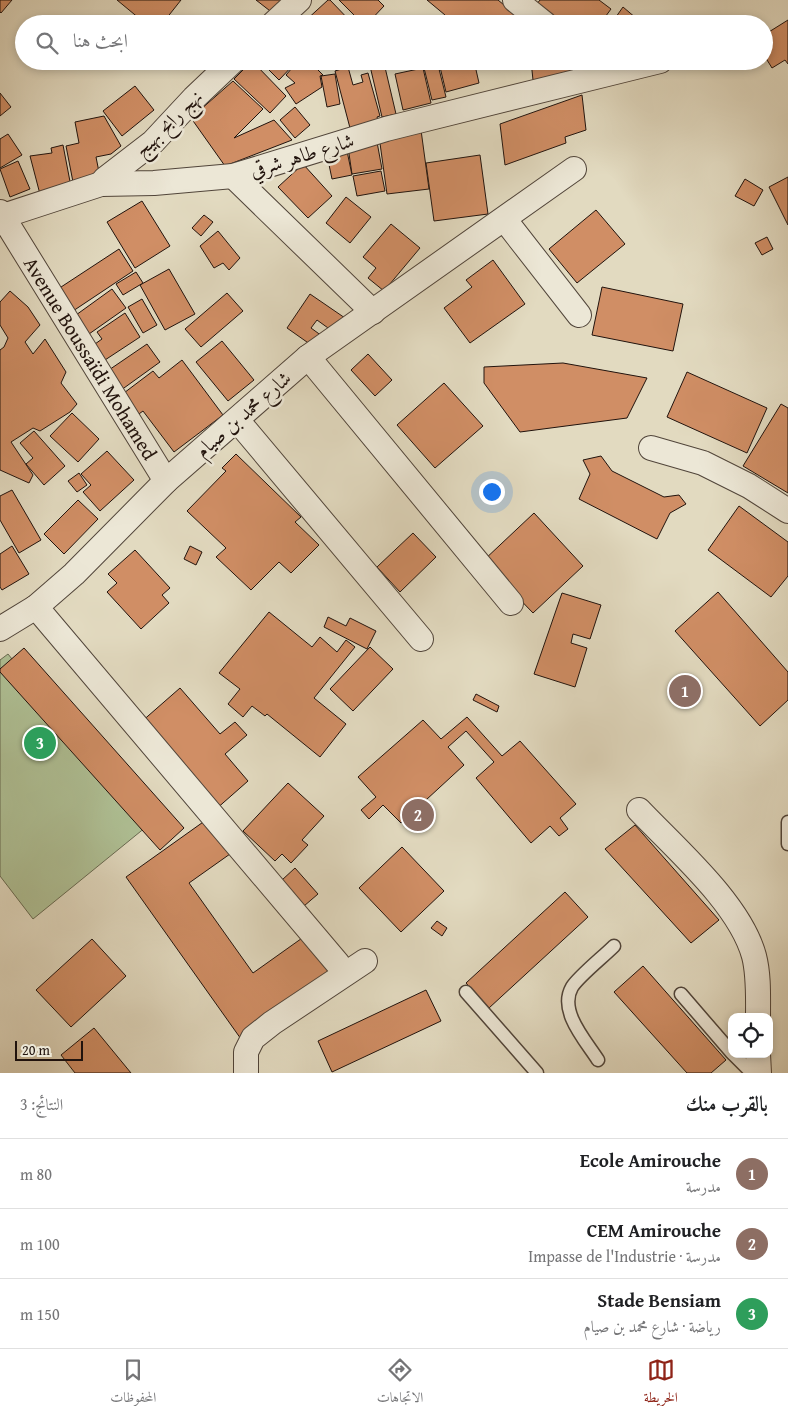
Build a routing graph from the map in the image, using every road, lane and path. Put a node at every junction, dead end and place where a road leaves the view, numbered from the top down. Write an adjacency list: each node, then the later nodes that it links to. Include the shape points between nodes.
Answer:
1 (299, 0): 3 (street)
2 (515, 0): 4 (street)
3 (283, 15)
4 (534, 15)
5 (224, 70): 9 (street, نهج رابح بهيج, via 153,142)
6 (588, 70): 8 (street, شارع طاهر شرقي)
7 (574, 169): 11 (street, شارع محمد بن صيام)
8 (233, 176): 9 (street, شارع طاهر شرقي); 12 (street)
9 (101, 184): 10 (street, شارع طاهر شرقي)
10 (1, 215): 17 (street, Avenue Boussaïdi Mohamed)
11 (505, 220): 12 (street, شارع محمد بن صيام); 13 (street)
12 (373, 312): 14 (street, شارع محمد بن صيام)
13 (579, 315)
14 (308, 357): 15 (street, شارع محمد بن صيام); 19 (street)
15 (237, 420): 17 (street, شارع محمد بن صيام); 22 (street)
16 (651, 448): 18 (street, via 703,463 749,486)
17 (166, 481): 20 (street, شارع محمد بن صيام, via 74,574)
18 (788, 511)
19 (512, 603)
20 (36, 607): 21 (street, شارع محمد بن صيام); 28 (street)
21 (0, 629)
22 (421, 639)
23 (639, 810): 31 (street, via 732,909 754,956)
24 (788, 822): 25 (lane)
25 (788, 844)
26 (614, 946): 35 (lane, via 572,988 568,1002 571,1017)
27 (365, 962): 36 (street, via 253,1038 246,1052)
28 (338, 964)
29 (466, 992): 37 (lane)
30 (682, 994): 32 (lane)
31 (758, 1013)
32 (728, 1049)
33 (736, 1058): 38 (lane)
34 (758, 1058): 39 (street)
35 (598, 1060)
36 (246, 1073)
37 (537, 1073)
38 (752, 1073)
39 (759, 1073)

